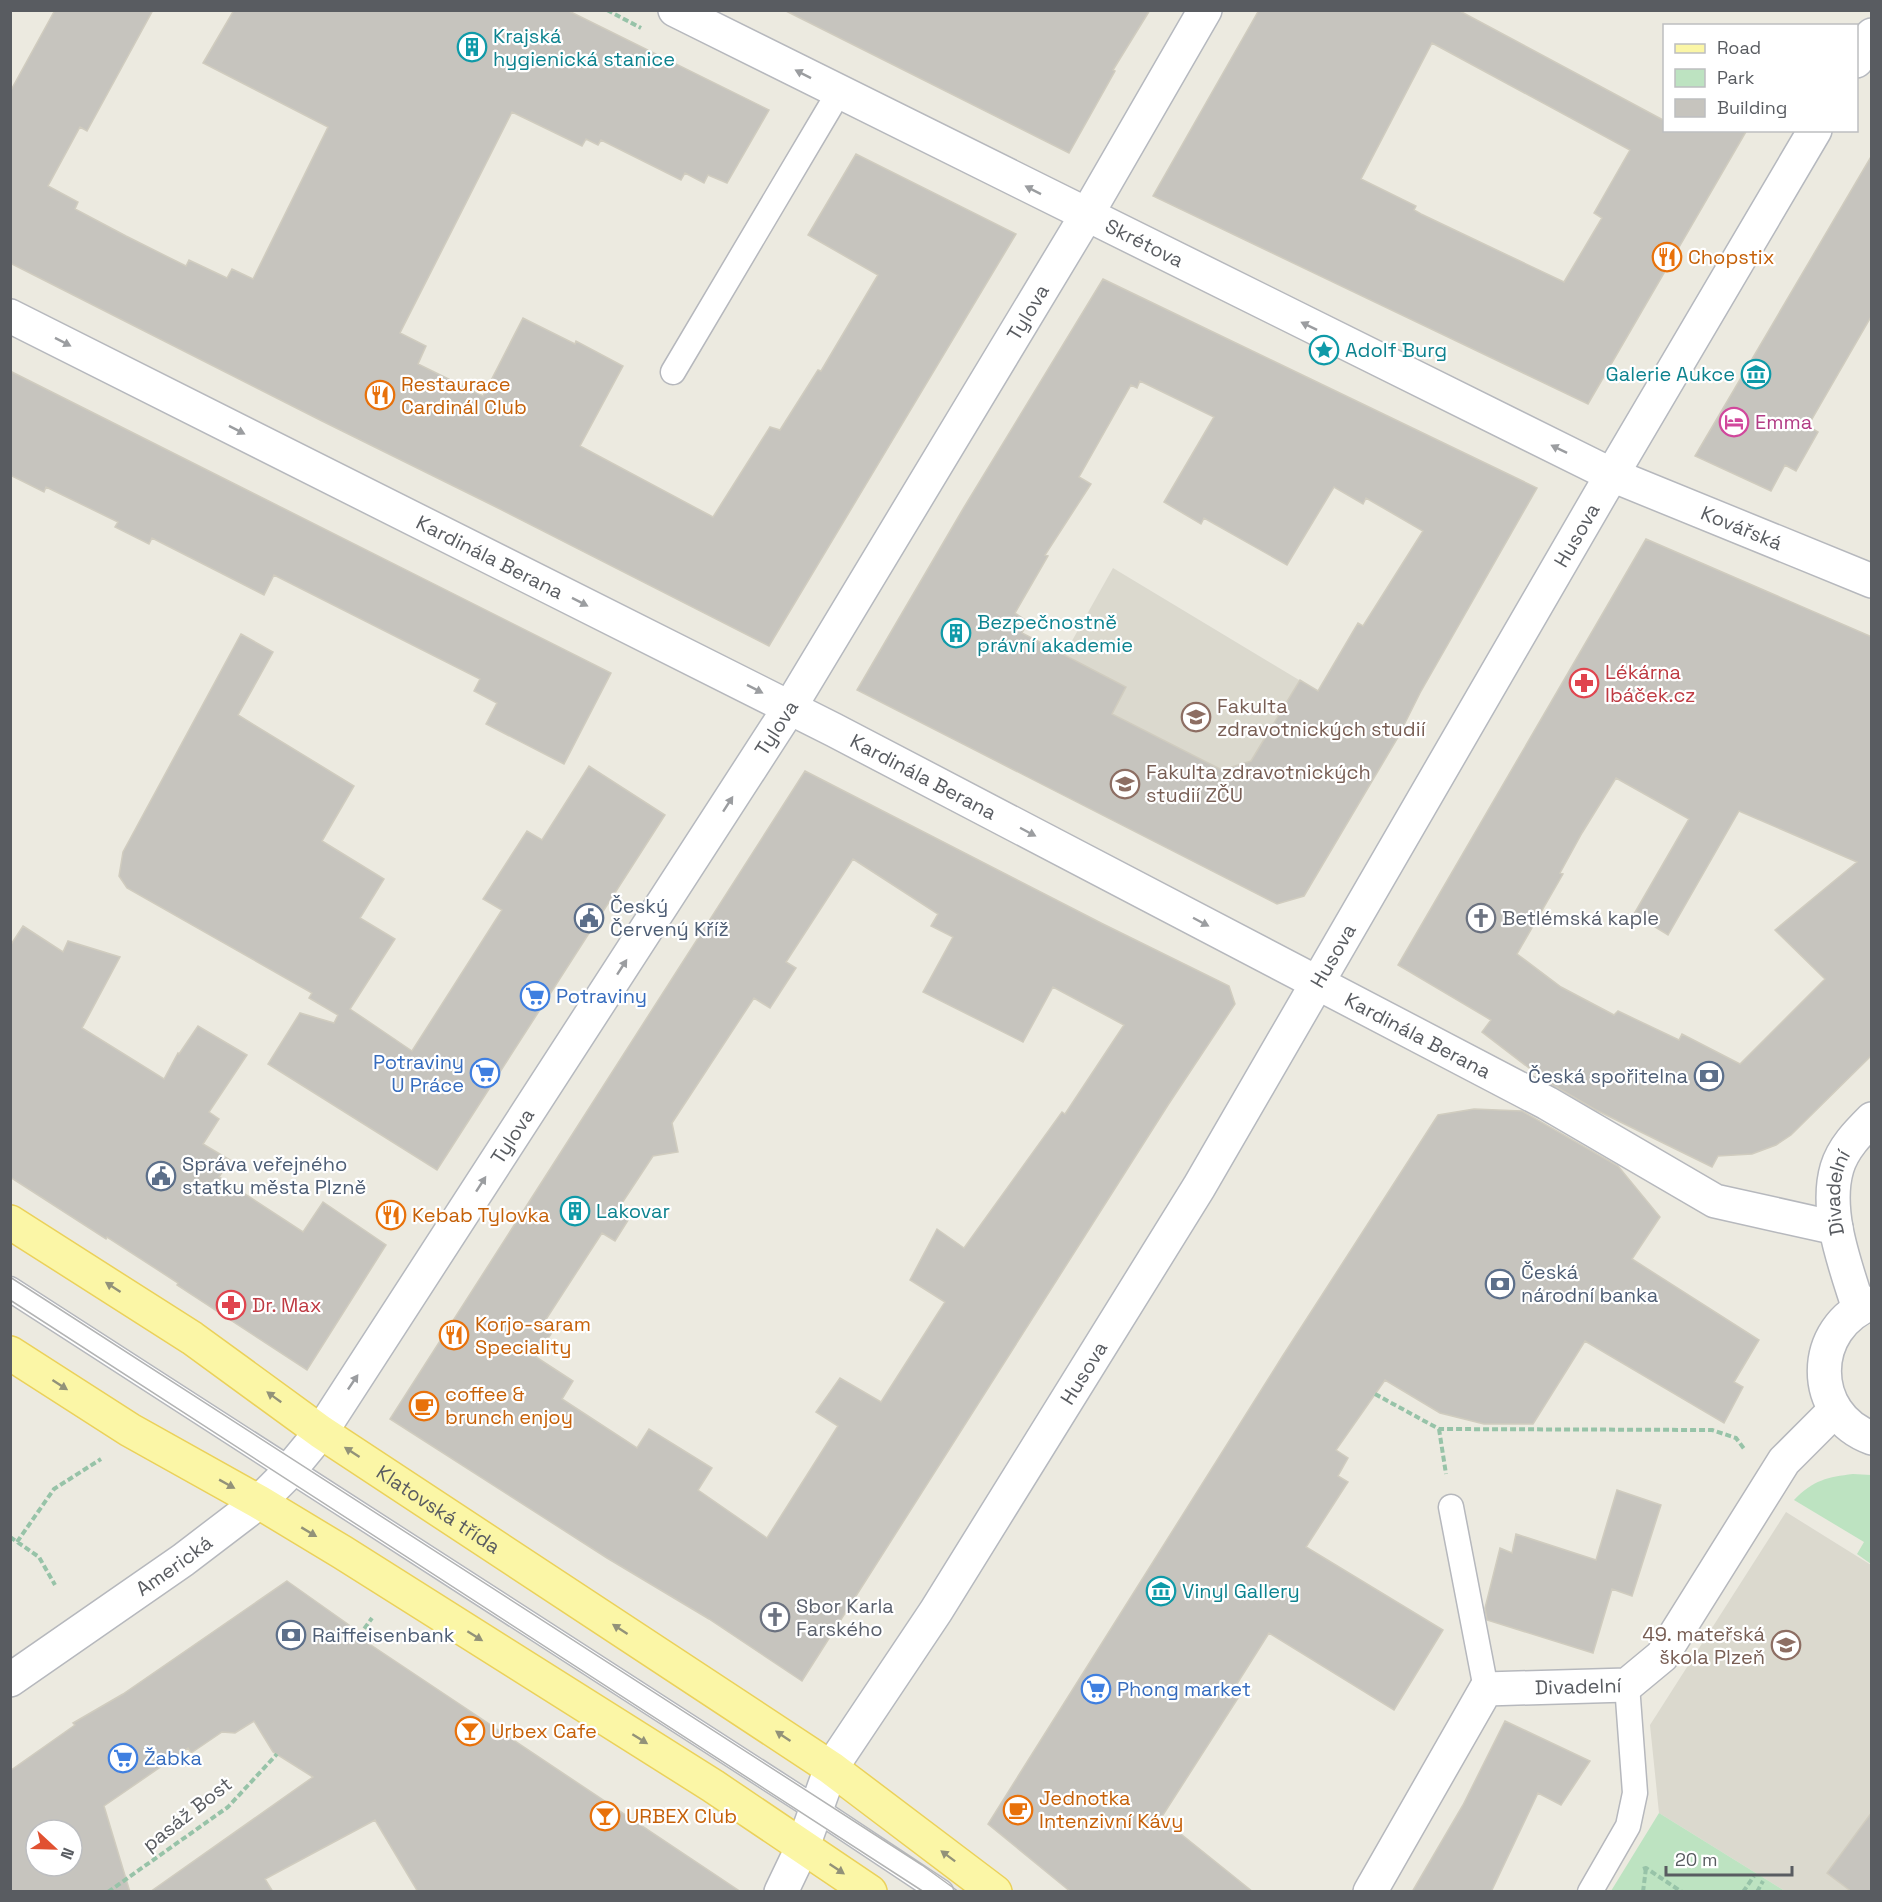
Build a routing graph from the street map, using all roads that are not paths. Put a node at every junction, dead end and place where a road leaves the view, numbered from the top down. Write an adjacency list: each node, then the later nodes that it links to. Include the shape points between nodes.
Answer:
1 (675, 10): 5 (street, Skrétova, one-way to 1)
2 (1205, 10): 7 (street, Tylova)
3 (1872, 35): 4 (street)
4 (1858, 59)
5 (839, 92): 7 (street, Skrétova, one-way to 5); 9 (lane)
6 (1814, 132): 10 (street, Husova)
7 (1086, 216): 10 (street, Skrétova, one-way to 7); 12 (street, Tylova)
8 (10, 316): 12 (street, Kardinála Berana, one-way to 12)
9 (673, 372)
10 (1612, 475): 11 (street, Kovářská); 13 (street, Husova)
11 (1872, 581)
12 (790, 707): 13 (street, Kardinála Berana, one-way to 13); 21 (street, Tylova, one-way to 12)
13 (1316, 983): 16 (street, Kardinála Berana, via 1547,1102 1715,1201); 29 (street, Husova, via 1193,1197 936,1611)
14 (1872, 1119): 16 (street, Divadelní, via 1852,1140 1837,1169 1833,1199)
15 (10, 1222): 21 (main road, Klatovská třída, one-way to 15, via 192,1338)
16 (1836, 1228): 18 (street, Divadelní)
17 (10, 1288): 23 (lane)
18 (1865, 1306): 20 (street, via 1839,1326 1827,1348 1824,1374)
19 (10, 1353): 24 (main road, one-way to 24, via 130,1430)
20 (1835, 1410): 22 (street, via 1852,1428); 27 (street, Divadelní, via 1784,1461 1662,1656)
21 (321, 1432): 23 (street, Americká); 29 (main road, Klatovská třída, one-way to 21)
22 (1872, 1438)
23 (290, 1470): 24 (street, Americká); 30 (lane)
24 (260, 1502): 26 (street, Americká); 31 (main road, one-way to 31)
25 (1451, 1507): 28 (lane)
26 (10, 1680)
27 (1627, 1685): 28 (street, Divadelní); 37 (lane, via 1635,1793 1628,1826)
28 (1486, 1689): 36 (street)
29 (831, 1768): 30 (street); 35 (main road, Klatovská třída, one-way to 29)
30 (816, 1809): 31 (street); 34 (lane)
31 (803, 1845): 32 (street); 33 (main road, one-way to 33)
32 (781, 1892)
33 (870, 1892)
34 (941, 1892)
35 (995, 1892)
36 (1370, 1892)
37 (1590, 1892)

